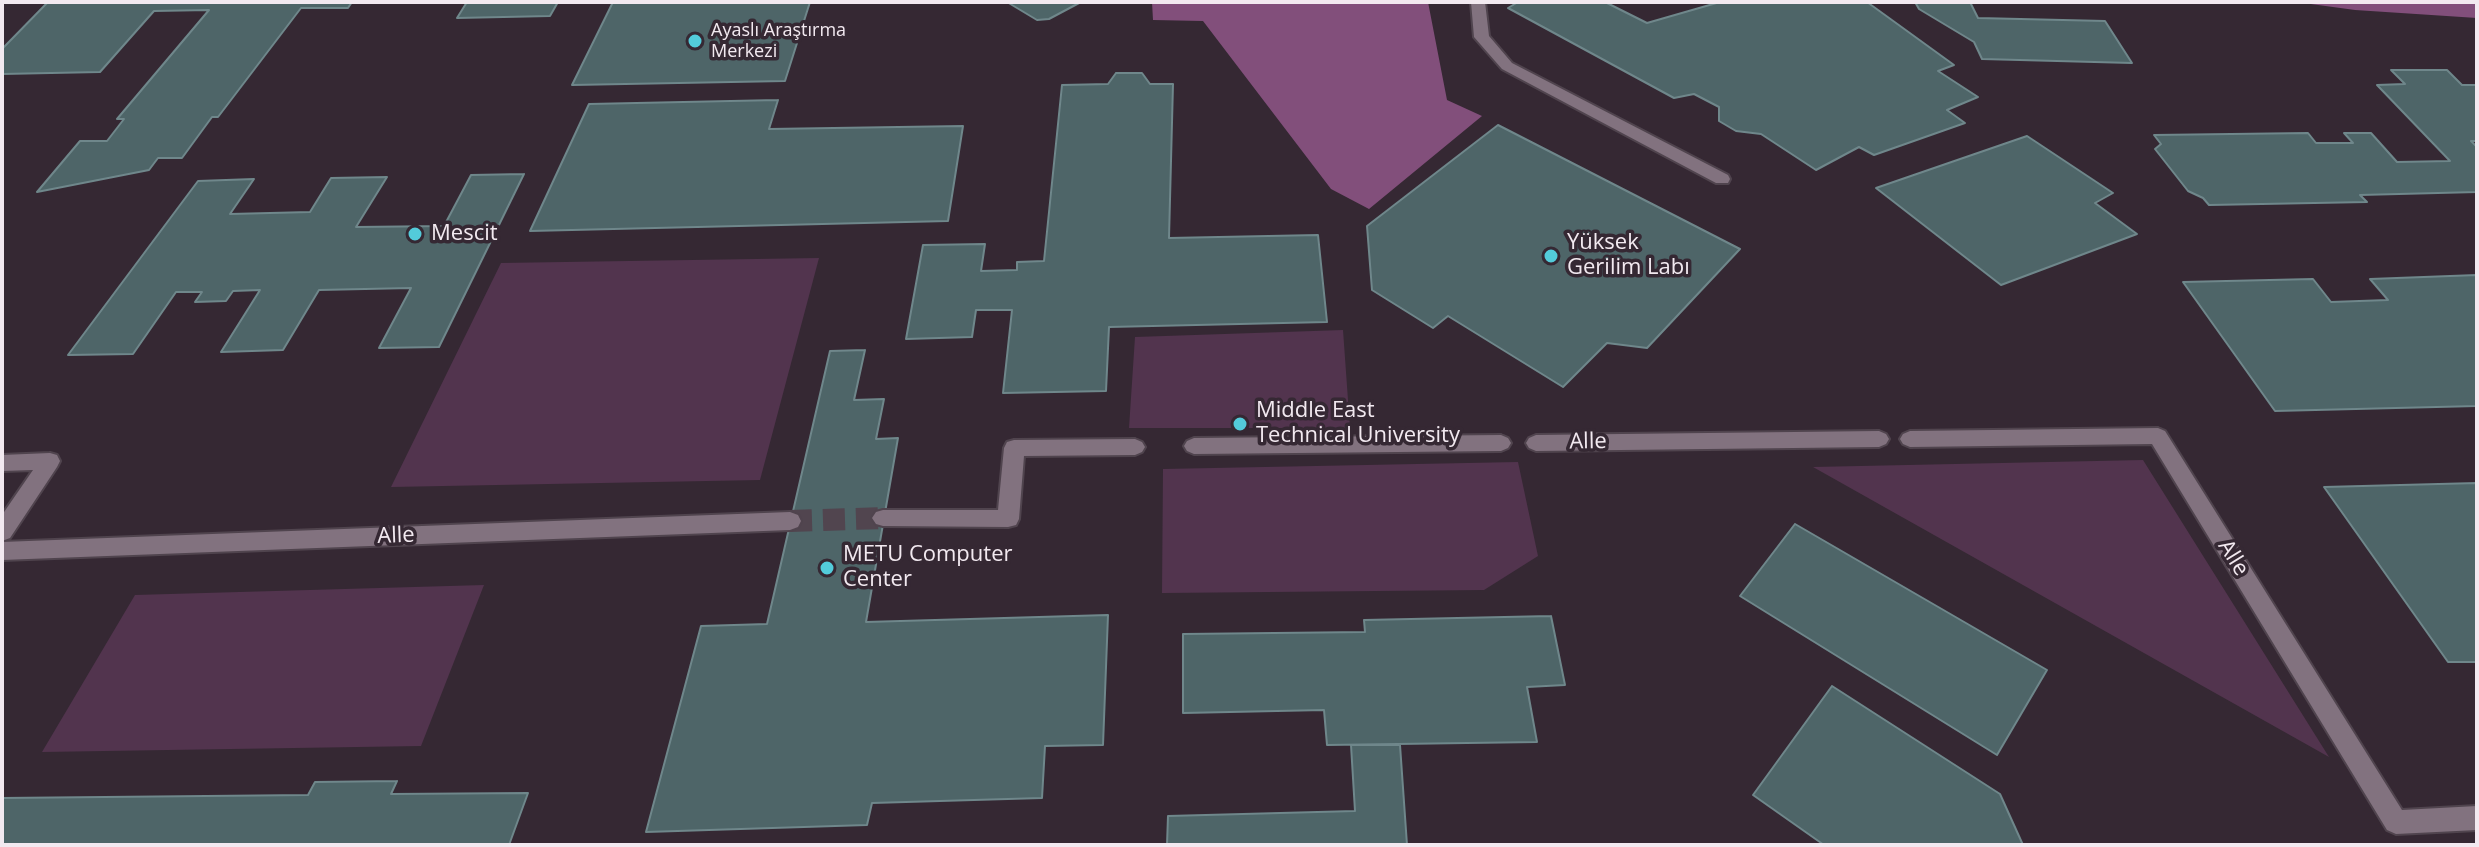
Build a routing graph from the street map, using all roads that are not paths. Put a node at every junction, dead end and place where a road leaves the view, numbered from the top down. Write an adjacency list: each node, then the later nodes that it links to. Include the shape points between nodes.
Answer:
1 (1478, 2): 2 (street, via 1482,37 1507,66)
2 (1722, 179)
3 (1879, 439): 6 (street, Alle)
4 (1910, 439): 14 (street, Alle, via 2158,436 2396,822)
5 (1501, 443): 7 (street)
6 (1536, 443)
7 (1194, 446)
8 (1135, 447): 10 (street, via 1014,448 1008,519)
9 (2, 463): 12 (street, via 50,461)
10 (883, 518)
11 (790, 521): 13 (street, Alle)
12 (2, 532)
13 (2, 551)
14 (2477, 818)

